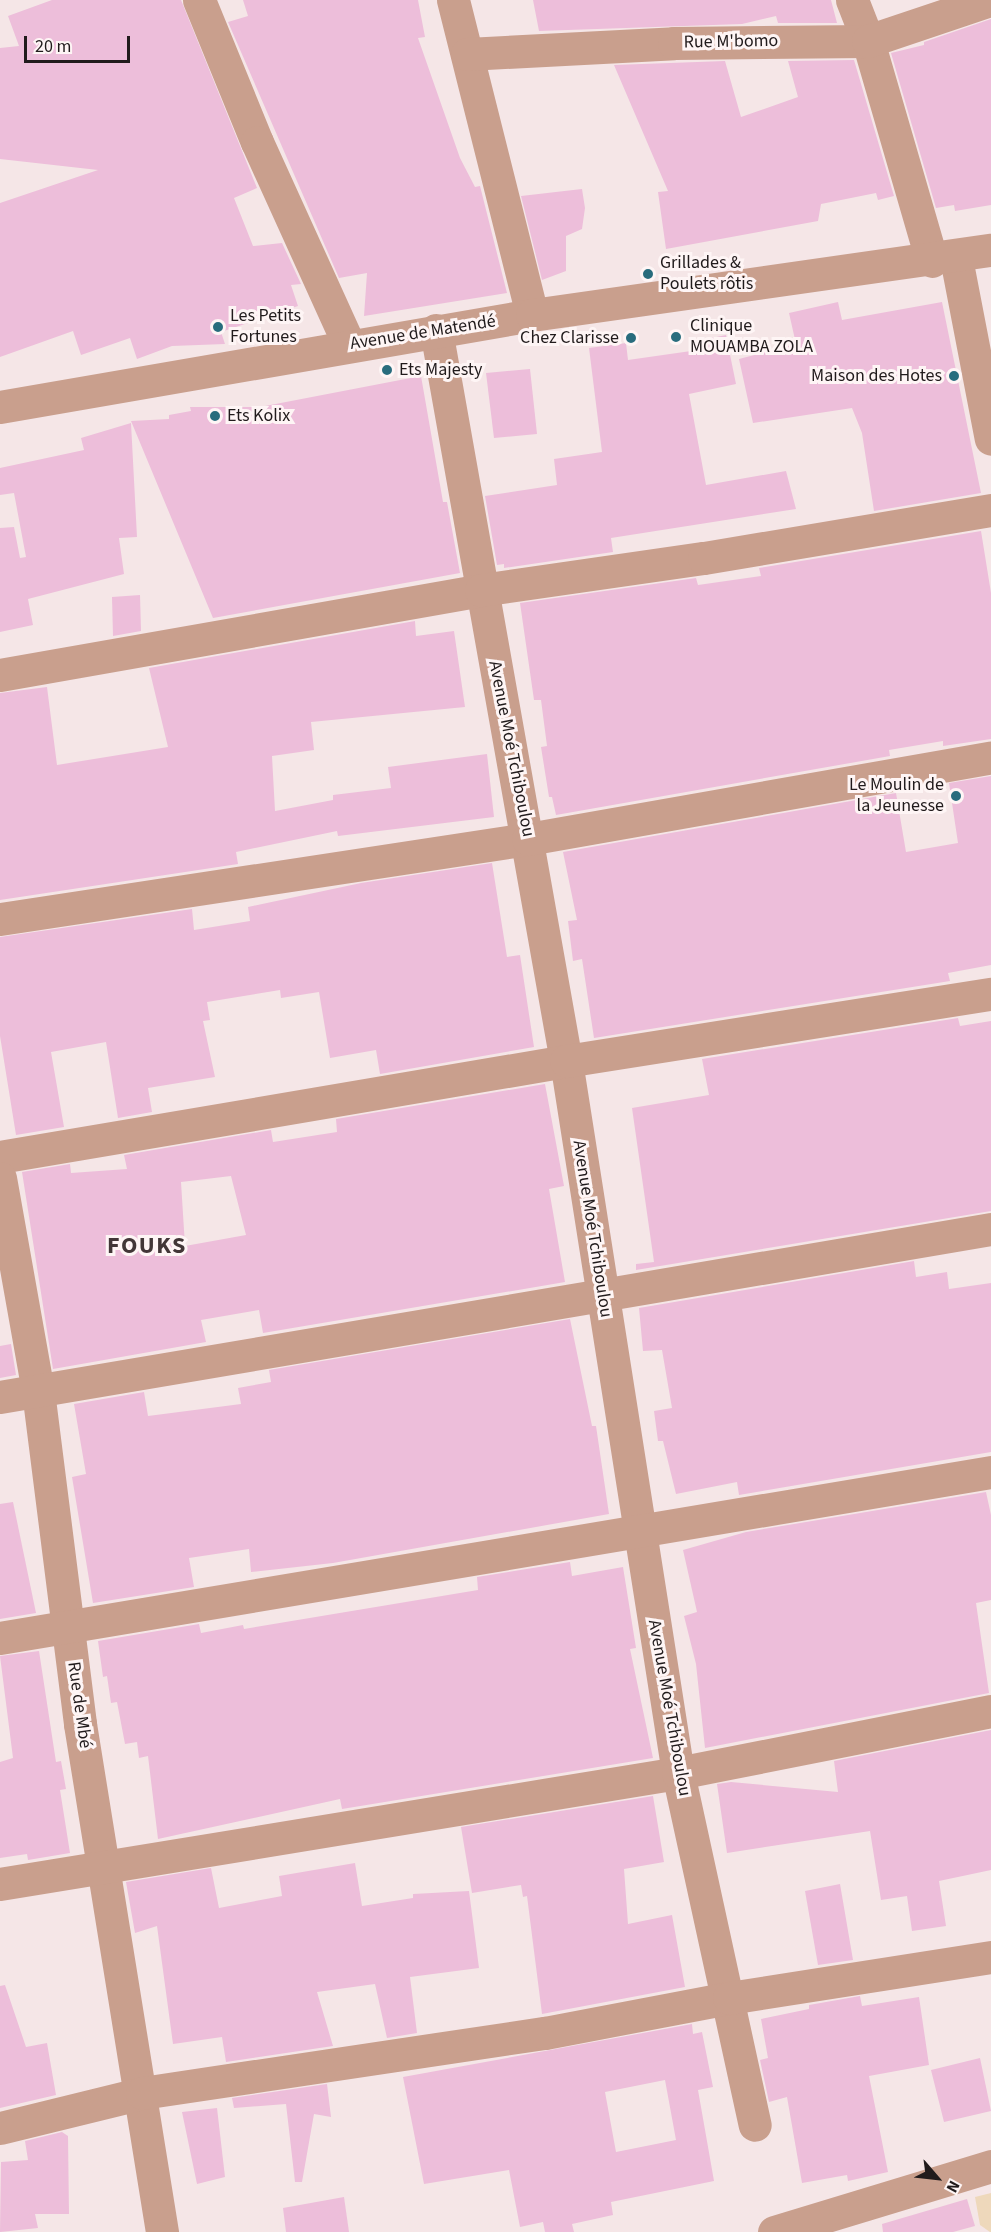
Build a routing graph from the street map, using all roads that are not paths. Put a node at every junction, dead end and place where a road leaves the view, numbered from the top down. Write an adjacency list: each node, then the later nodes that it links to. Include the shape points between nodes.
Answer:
1 (199, 0): 11 (street, via 256,142)
2 (453, 0): 6 (street)
3 (852, 0): 5 (street)
4 (990, 0): 5 (street, Rue M'bomo)
5 (868, 41): 6 (street, Rue M'bomo, via 674,43); 8 (street)
6 (466, 54): 9 (street)
7 (991, 250): 8 (street, Avenue de Matendé)
8 (944, 259): 9 (street, Avenue de Matendé); 13 (street)
9 (532, 315): 10 (street, Avenue de Matendé)
10 (436, 330): 11 (street, Avenue de Matendé); 15 (street, Avenue Moé Tchiboulou)
11 (349, 345): 12 (street, Avenue de Matendé)
12 (0, 407)
13 (991, 439)
14 (991, 510): 15 (street)
15 (481, 590): 16 (street); 18 (street, Avenue Moé Tchiboulou)
16 (0, 675)
17 (991, 757): 18 (street)
18 (528, 839): 19 (street); 21 (street, Avenue Moé Tchiboulou)
19 (0, 919)
20 (991, 993): 21 (street)
21 (566, 1060): 22 (street); 25 (street, Avenue Moé Tchiboulou)
22 (0, 1157)
23 (0, 1178): 26 (street, Rue de Mbé)
24 (991, 1228): 25 (street)
25 (602, 1296): 26 (street); 29 (street, Avenue Moé Tchiboulou)
26 (38, 1391): 27 (street); 30 (street, Rue de Mbé)
27 (0, 1397)
28 (991, 1472): 29 (street)
29 (640, 1532): 30 (street); 33 (street, Avenue Moé Tchiboulou)
30 (68, 1625): 31 (street); 34 (street, Rue de Mbé)
31 (0, 1638)
32 (991, 1711): 33 (street)
33 (678, 1773): 34 (street); 37 (street, Avenue Moé Tchiboulou)
34 (103, 1868): 35 (street); 38 (street, Rue de Mbé)
35 (0, 1884)
36 (991, 1957): 37 (street)
37 (729, 1998): 38 (street, via 545,2033); 39 (street, Avenue Moé Tchiboulou)
38 (142, 2093): 40 (street); 42 (street, Rue de Mbé)
39 (755, 2125)
40 (0, 2128)
41 (991, 2166): 43 (street)
42 (162, 2232)
43 (774, 2232)

